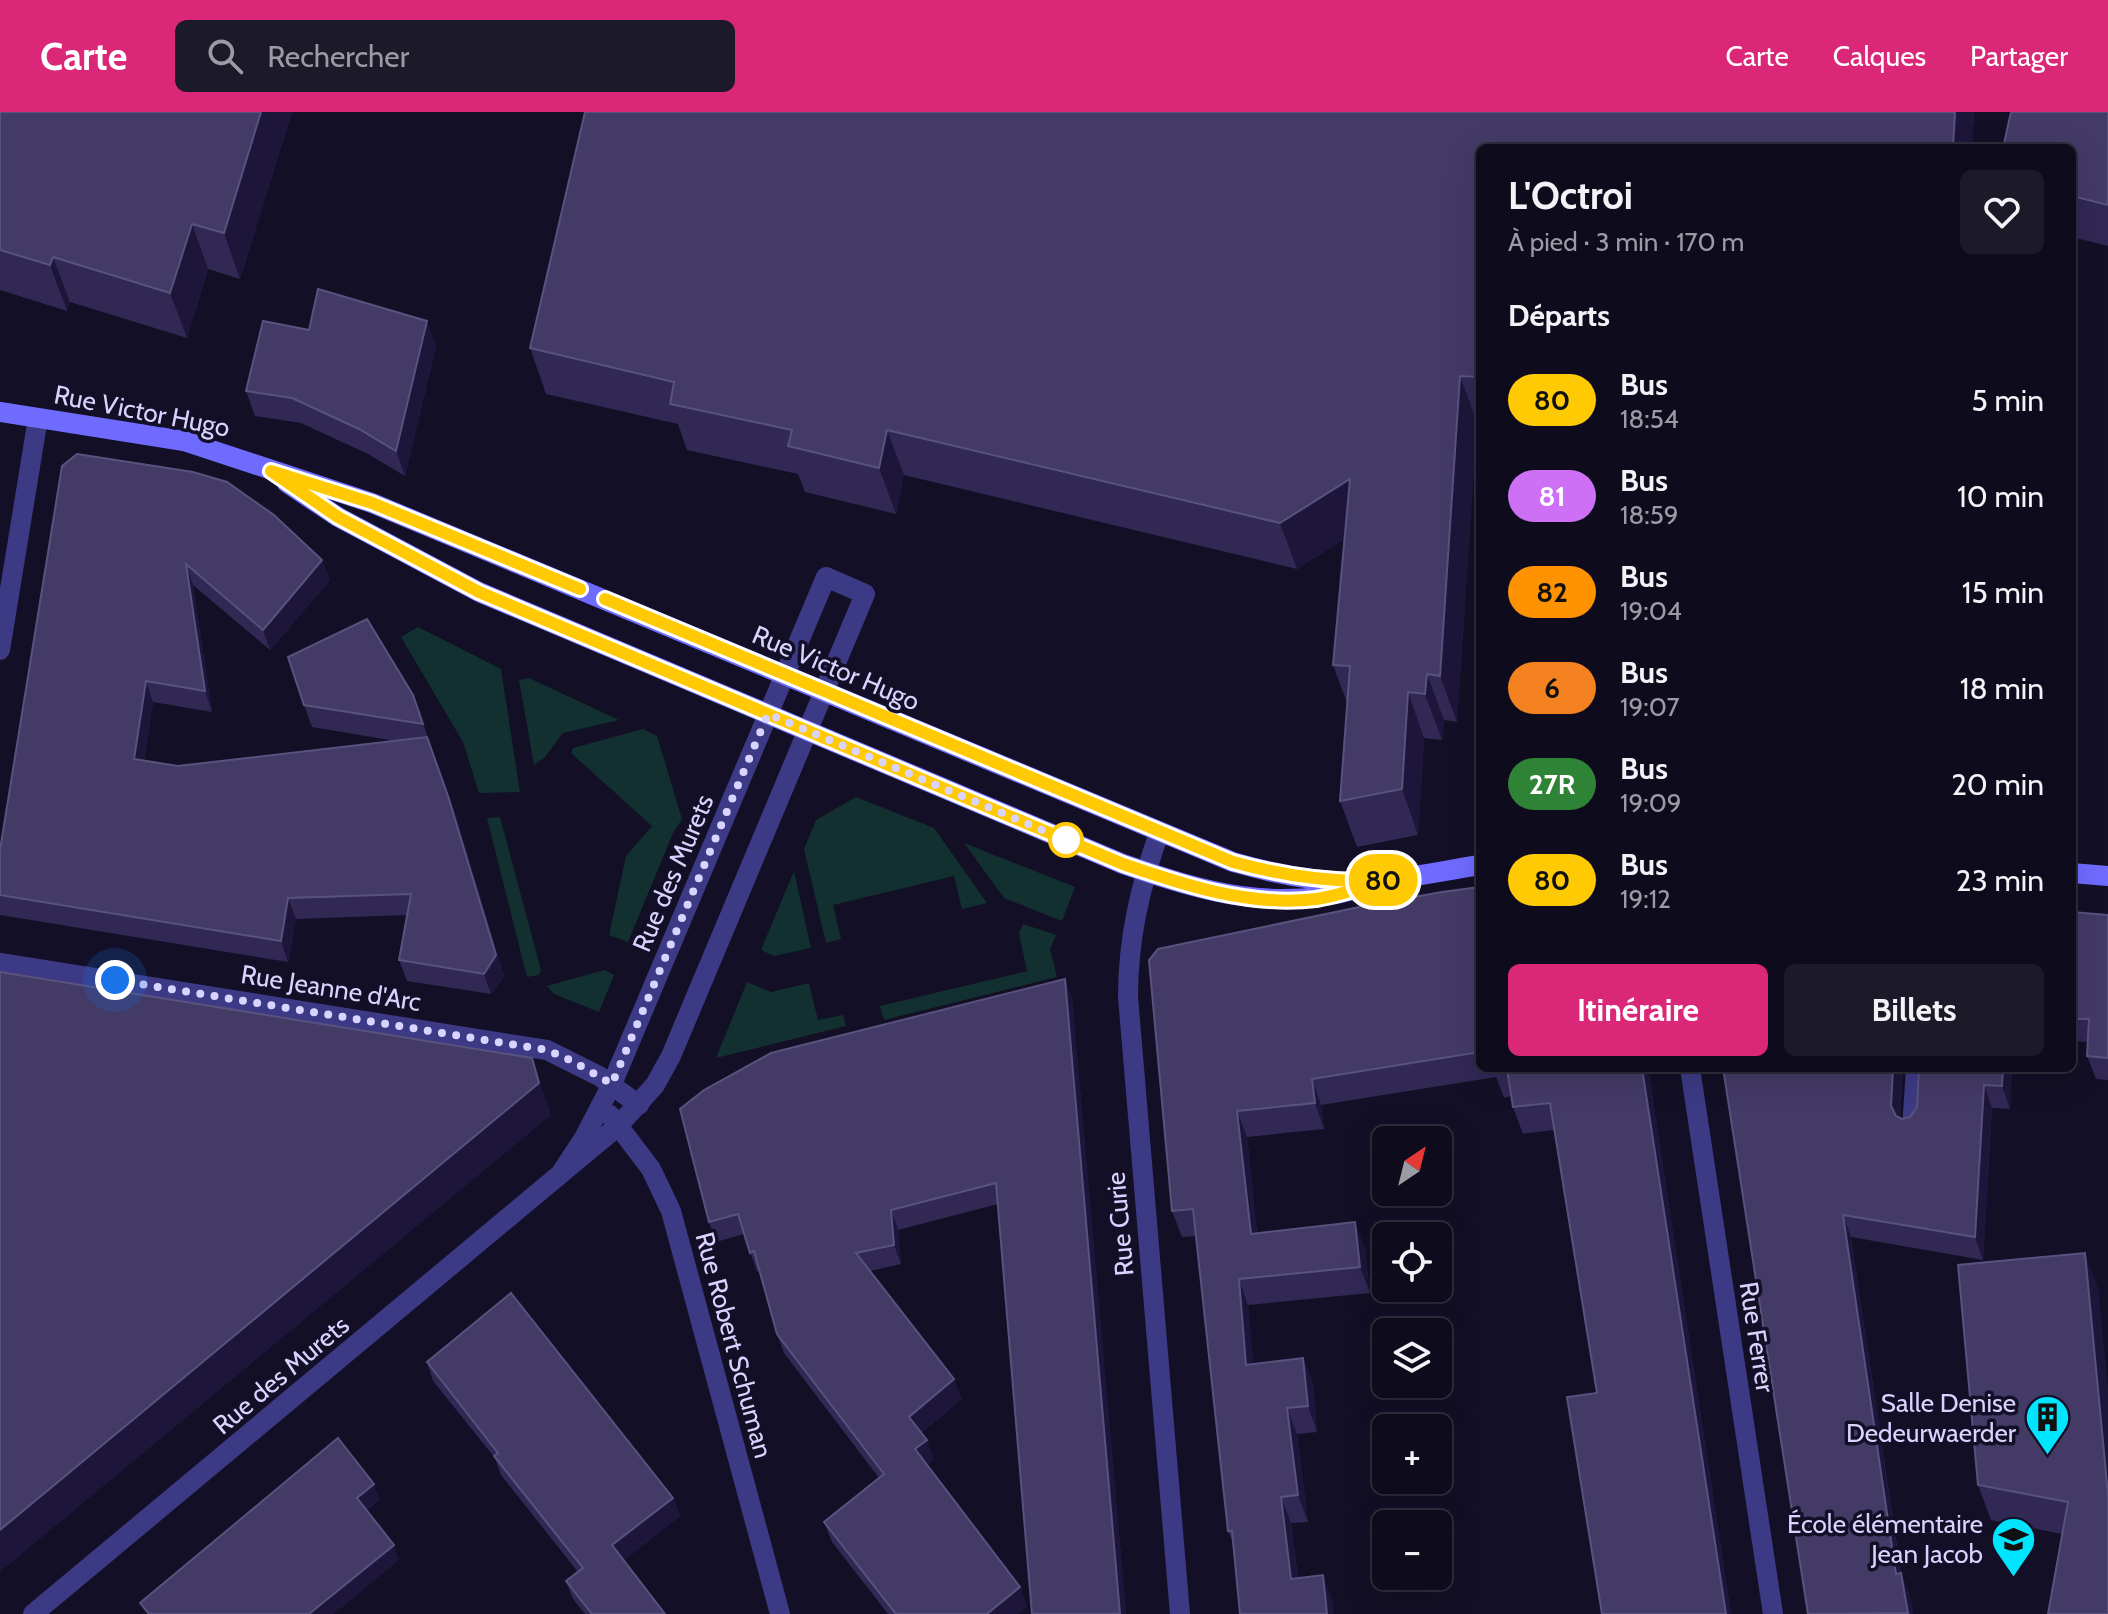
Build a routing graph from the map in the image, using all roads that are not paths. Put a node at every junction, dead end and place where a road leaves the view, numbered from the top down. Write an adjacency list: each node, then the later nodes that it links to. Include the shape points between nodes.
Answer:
1 (0, 412): 2 (main road, Rue Victor Hugo)
2 (38, 418): 3 (main road, Rue Victor Hugo, via 184,441); 4 (street)
3 (271, 471): 5 (main road, Rue Victor Hugo, via 393,512); 7 (main road, Rue Victor Hugo, via 338,517 467,586)
4 (0, 650)
5 (785, 674): 6 (main road, Rue Victor Hugo); 6 (street, Rue des Murets, via 826,577 865,594); 7 (street, Rue des Murets)
6 (824, 691): 8 (street, Rue des Murets); 9 (main road, Rue Victor Hugo)
7 (768, 714): 8 (main road, Rue Victor Hugo); 18 (street, Rue des Murets)
8 (808, 731): 11 (main road, Rue Victor Hugo); 19 (street, Rue des Murets, via 667,1066)
9 (1159, 833): 11 (street, Rue Curie); 14 (main road, Rue Victor Hugo, via 1279,874 1342,882)
10 (1476, 866): 14 (main road, Rue Victor Hugo)
11 (1145, 871): 14 (main road, Rue Victor Hugo, via 1213,891 1278,900 1331,896); 26 (street, Rue Curie, via 1130,945 1128,1014)
12 (2076, 873): 13 (main road)
13 (2108, 876)
14 (1387, 880)
15 (0, 963): 18 (street, Rue Jeanne d'Arc, via 547,1050)
16 (1691, 1072): 27 (street, Rue Ferrer)
17 (1916, 1072): 22 (street)
18 (612, 1084): 19 (street, Rue Jeanne d'Arc); 20 (street, Rue des Murets)
19 (639, 1105): 21 (street, Rue des Murets)
20 (602, 1107): 21 (street, Rue Robert Schuman); 23 (street, Rue des Murets)
21 (618, 1126): 23 (street, Rue des Murets); 25 (street, Rue Robert Schuman, via 651,1169 671,1211)
22 (1912, 1129)
23 (561, 1173): 24 (street, Rue des Murets)
24 (33, 1614)
25 (780, 1614)
26 (1180, 1614)
27 (1773, 1614)

